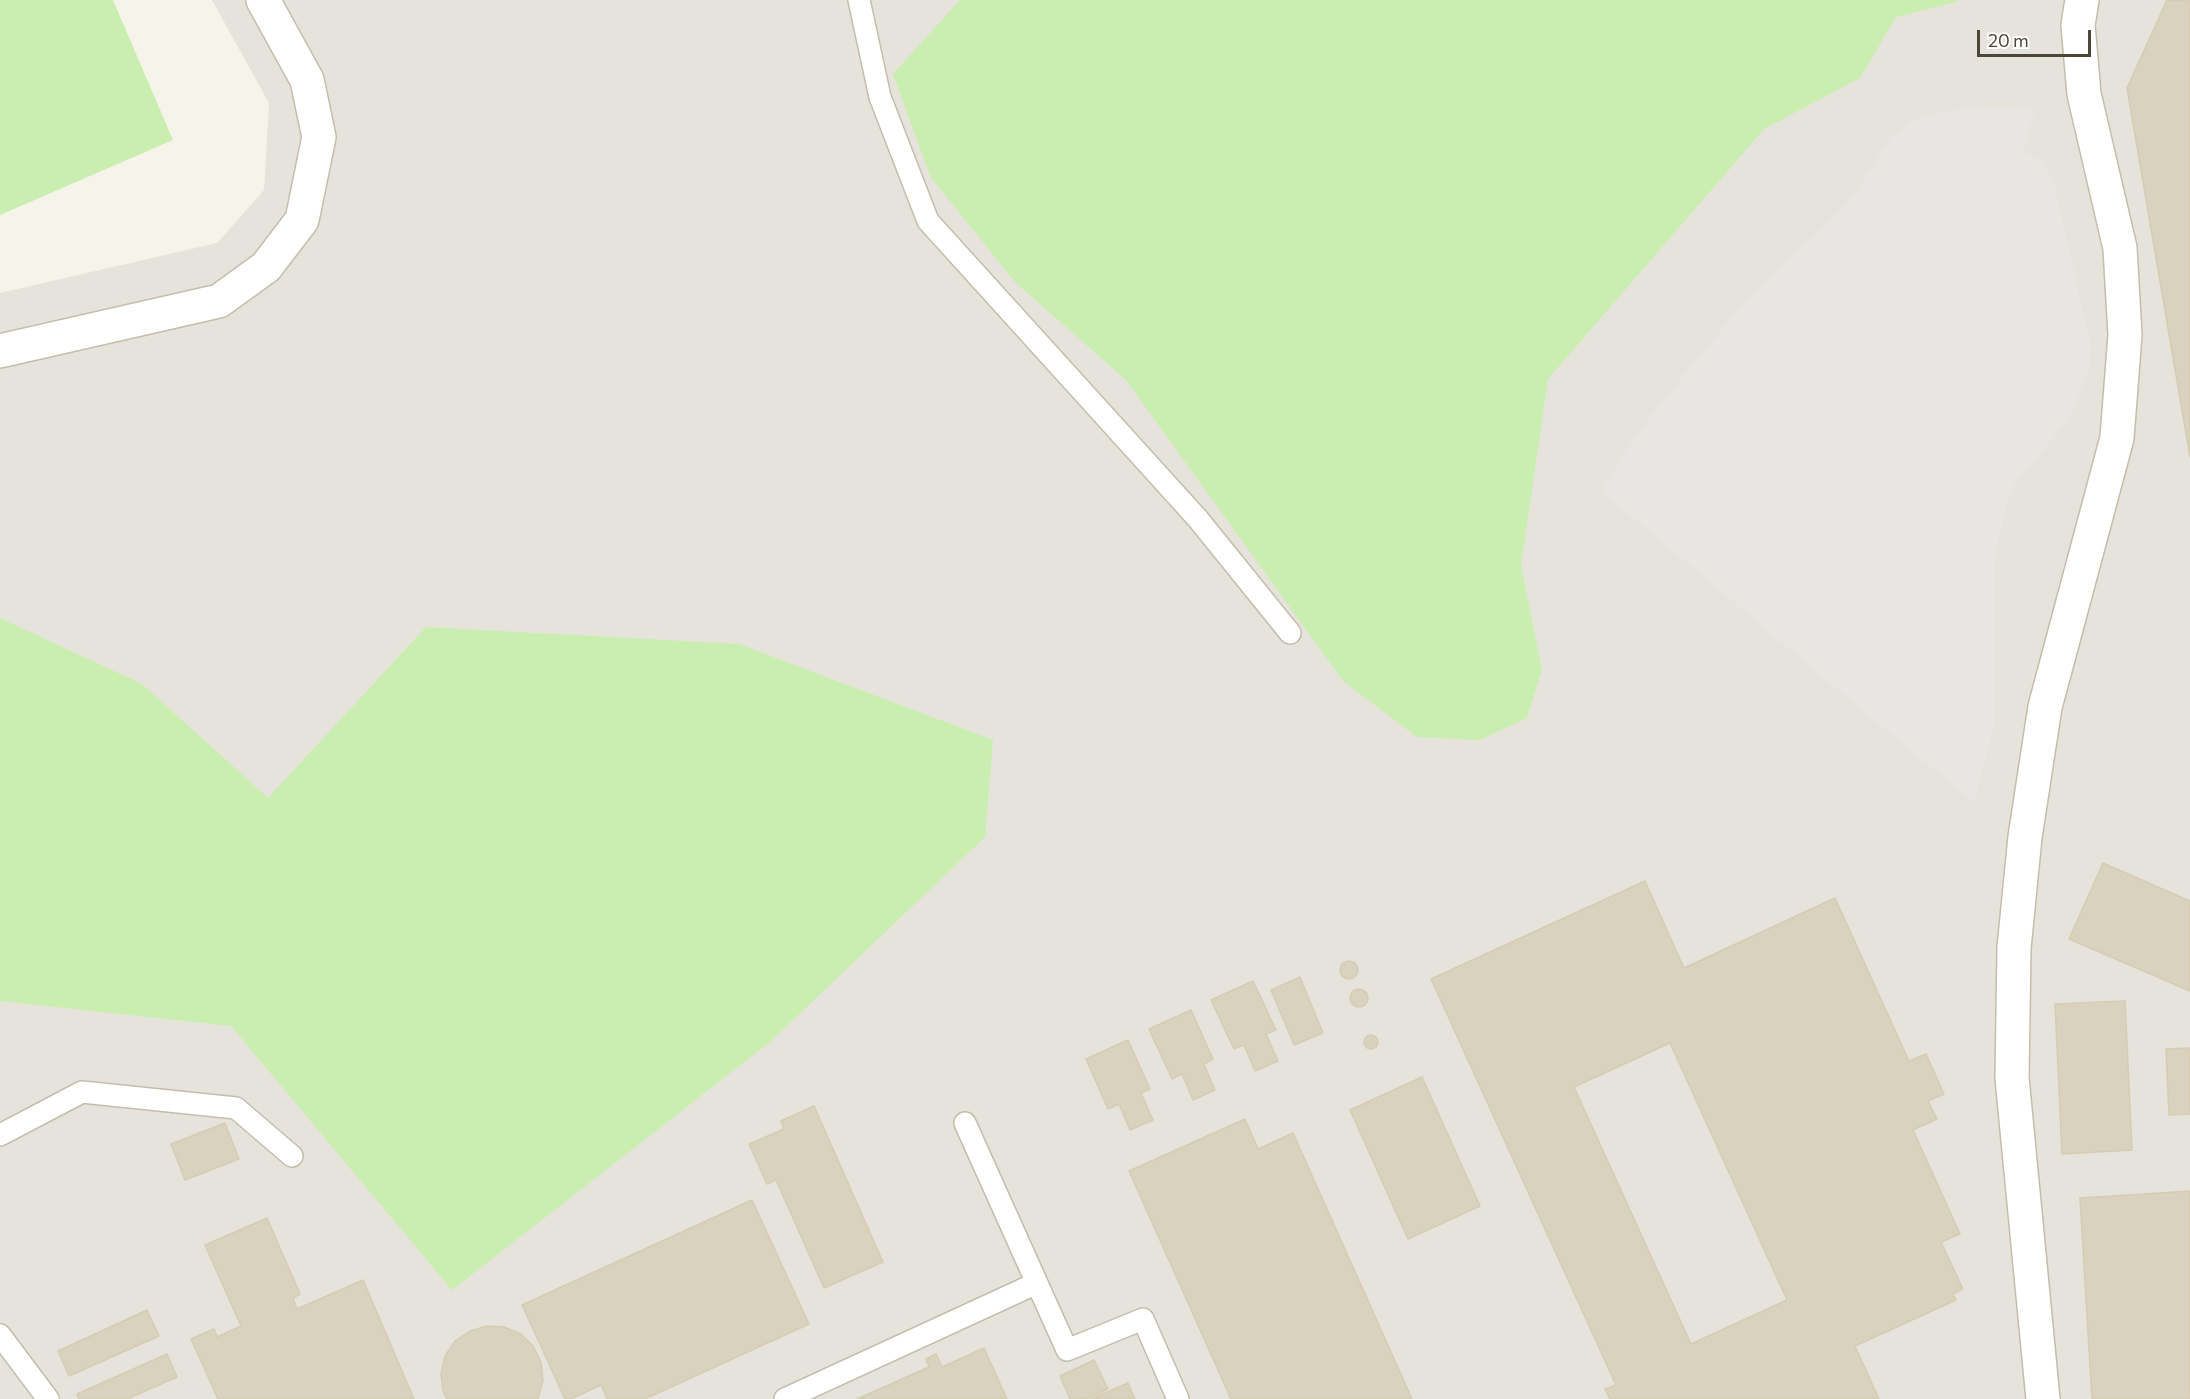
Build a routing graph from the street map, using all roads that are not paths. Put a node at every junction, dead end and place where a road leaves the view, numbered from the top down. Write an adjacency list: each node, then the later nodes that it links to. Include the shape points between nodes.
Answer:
1 (263, 0): 4 (street, via 307,80 319,136 302,220 266,267 219,301)
2 (859, 0): 5 (lane, via 880,97 928,221 1198,519)
3 (2082, 0): 14 (street, via 2078,25 2084,94 2120,248 2125,335 2117,438 2044,707 2014,948 2012,1078)
4 (0, 351)
5 (1290, 633)
6 (965, 1123): 9 (lane)
7 (0, 1135): 8 (lane, via 82,1092 236,1108)
8 (292, 1156)
9 (1037, 1283): 12 (lane); 13 (lane, via 1067,1350 1143,1319)
10 (0, 1335): 11 (lane)
11 (48, 1399)
12 (785, 1399)
13 (1178, 1399)
14 (2043, 1399)

